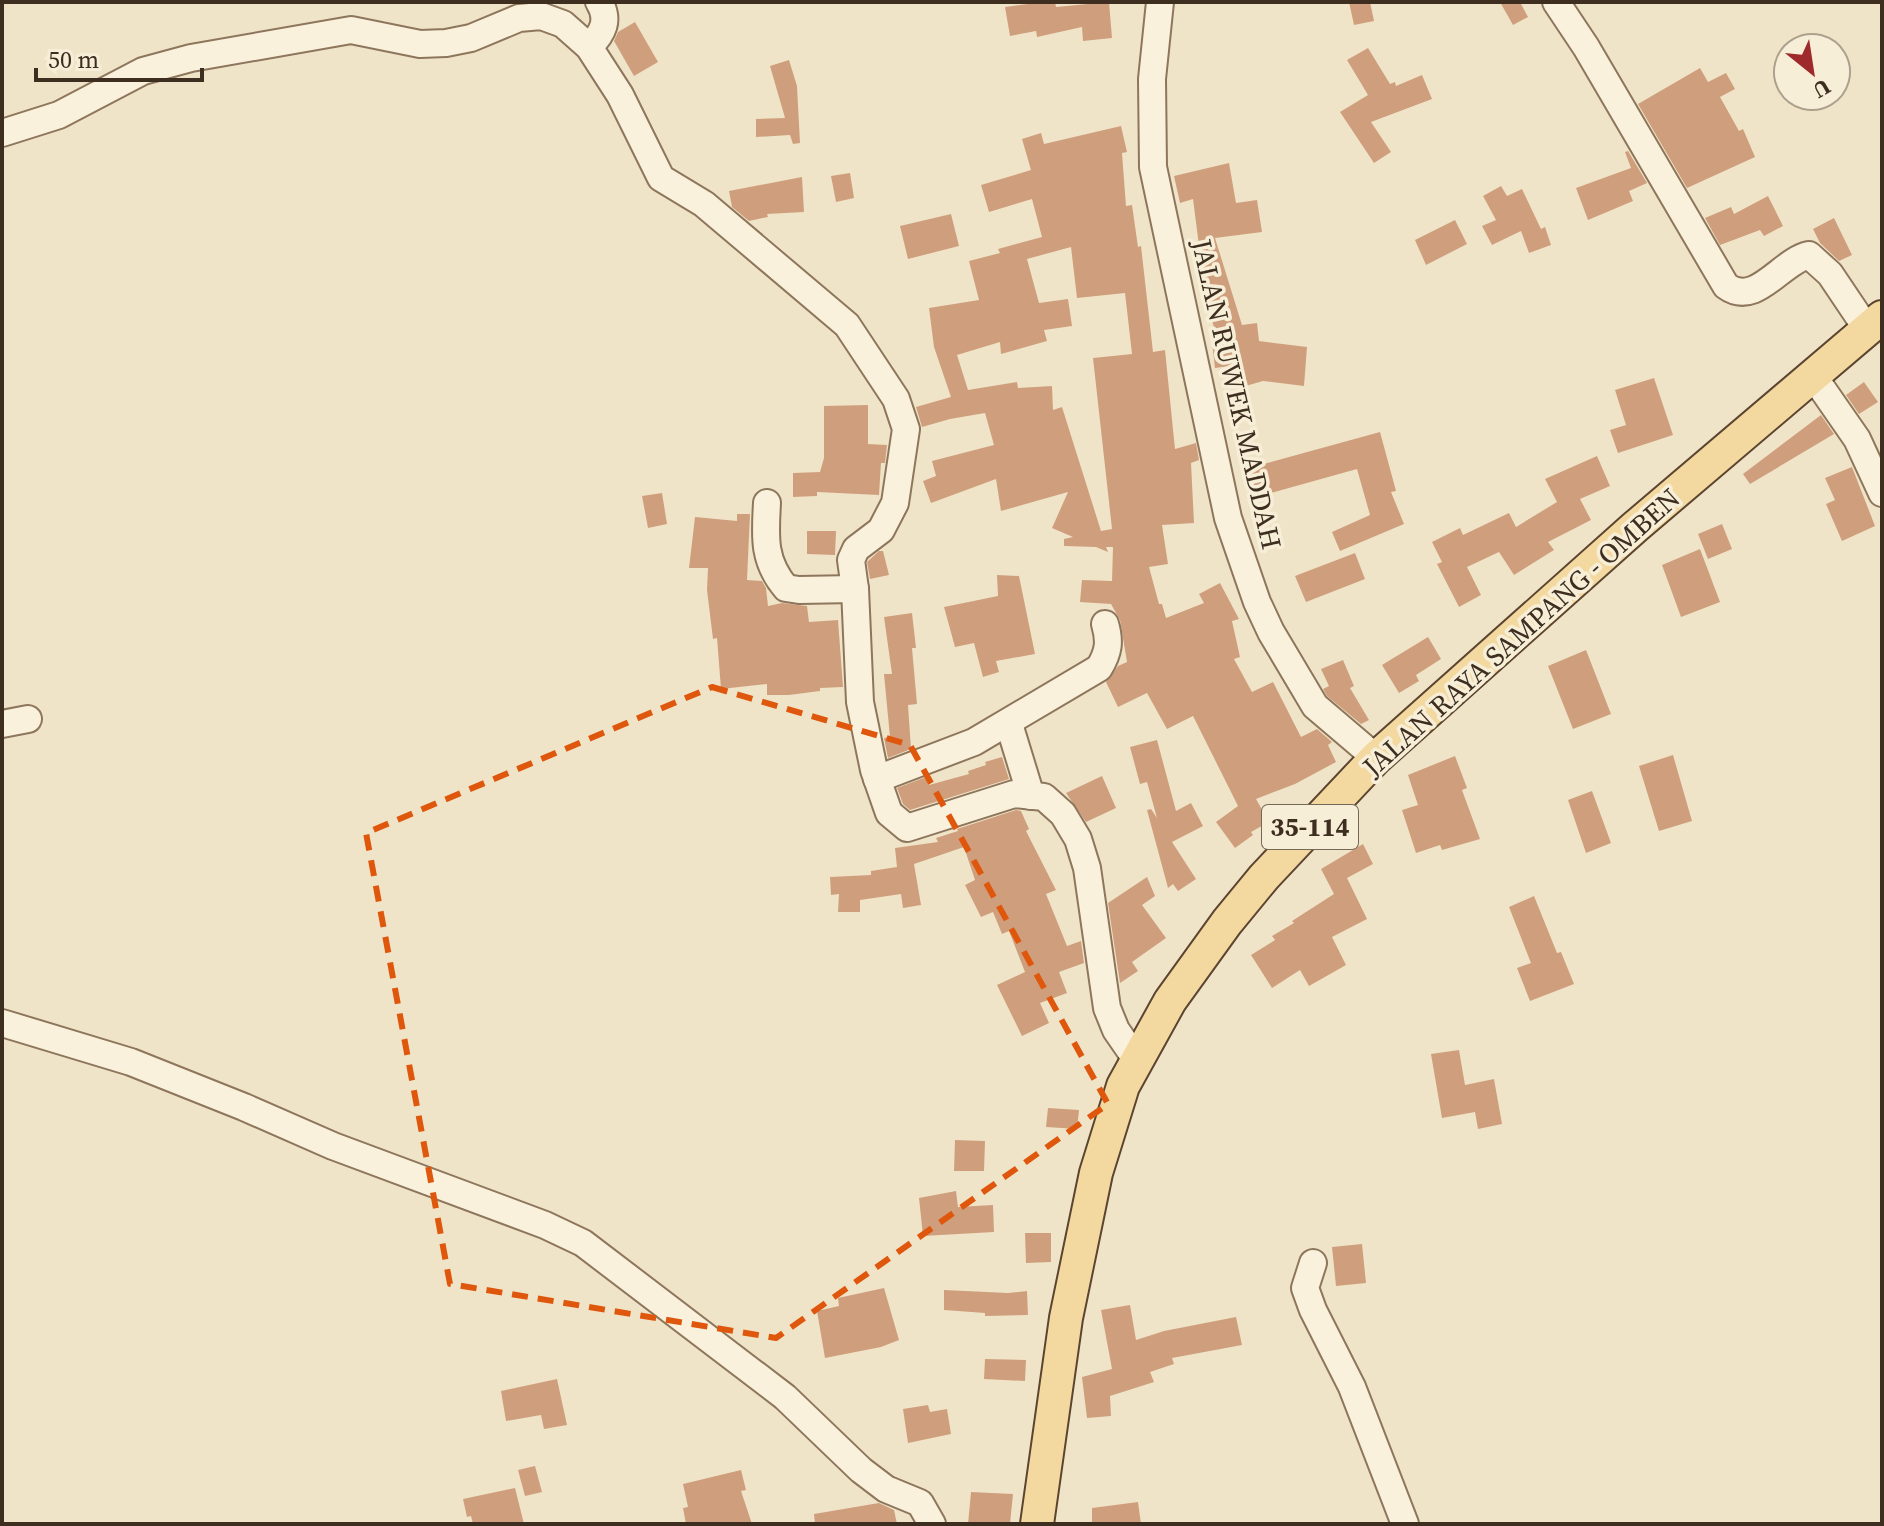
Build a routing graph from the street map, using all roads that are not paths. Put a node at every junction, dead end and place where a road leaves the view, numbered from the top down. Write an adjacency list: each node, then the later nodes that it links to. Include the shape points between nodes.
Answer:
1 (599, 2): 4 (street, via 605,23)
2 (1160, 2): 15 (street, JALAN RUWEK MADDAH, via 1152,79 1153,167 1228,518 1257,602 1315,706)
3 (1556, 2): 6 (street, via 1726,286 1735,293 1758,288 1809,255)
4 (589, 47): 5 (street, via 563,24 541,16 519,18 446,43 420,44 351,30 143,71 59,115); 10 (street, via 620,95 661,178 704,204 847,325 896,399 906,429 895,503 881,530 856,549 851,560)
5 (2, 133)
6 (1875, 323): 7 (main road, JALAN RAYA SAMPANG - OMBEN / 35-114)
7 (1814, 377): 8 (street, via 1857,439); 15 (main road, JALAN RAYA SAMPANG - OMBEN / 35-114, via 1600,557)
8 (1882, 493)
9 (767, 503): 10 (street, via 770,565 786,588)
10 (855, 589): 16 (street, via 860,702)
11 (1105, 624): 14 (street, via 1110,641 1099,668)
12 (28, 719): 13 (street)
13 (2, 724)
14 (1009, 724): 16 (street); 17 (street)
15 (1376, 758): 19 (main road, JALAN RAYA SAMPANG - OMBEN / 35-114, via 1227,922)
16 (877, 779): 17 (street, via 889,813 907,828 1014,794)
17 (1031, 796): 19 (street, via 1044,797 1063,814 1078,839 1107,1008)
18 (2, 1023): 21 (street, via 131,1062 583,1243 785,1397 861,1470 886,1489 920,1503)
19 (1136, 1059): 22 (main road, JALAN RAYA SAMPANG - OMBEN / 35-114, via 1096,1173 1066,1318)
20 (1313, 1263): 23 (street, via 1305,1288 1352,1387)
21 (932, 1524)
22 (1037, 1524)
23 (1405, 1524)

